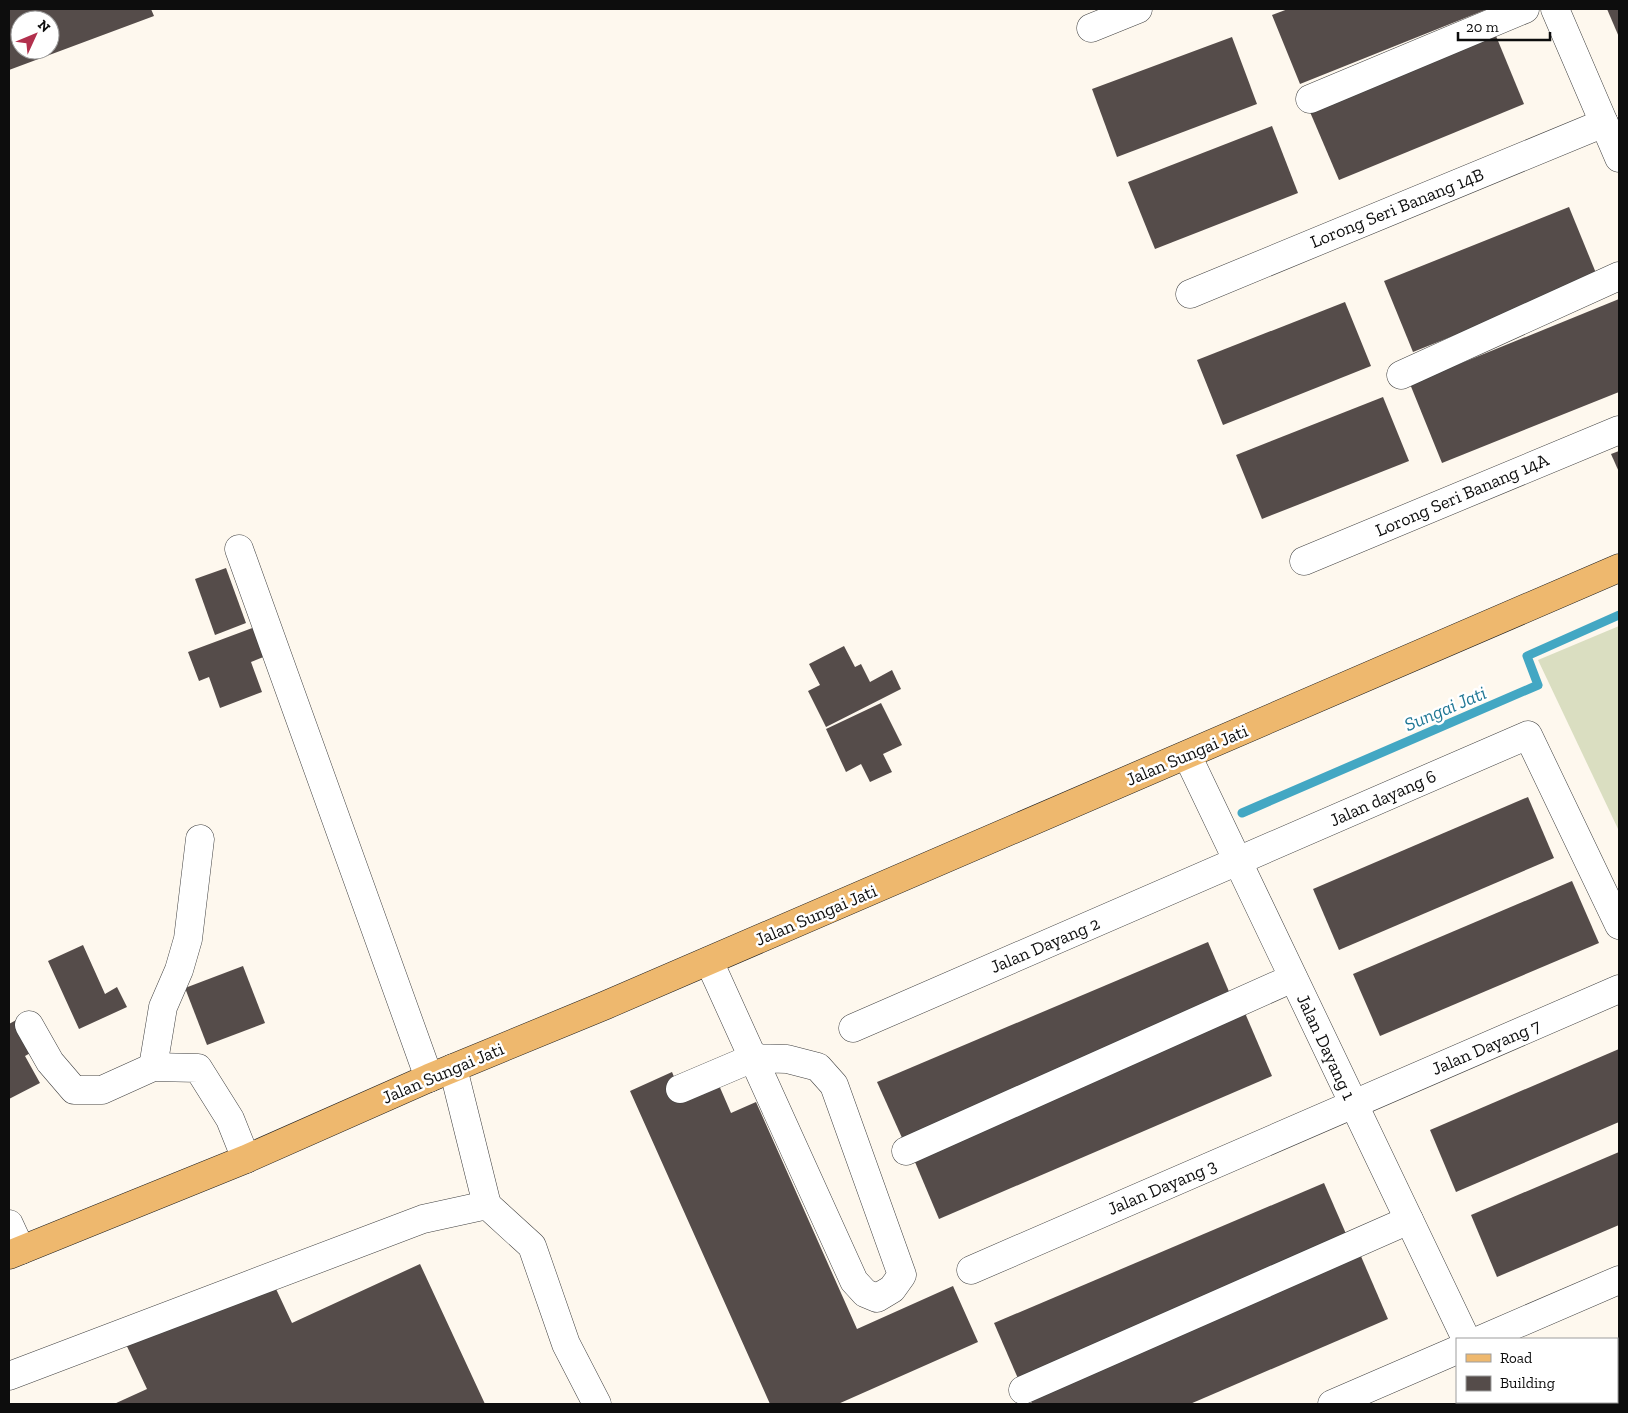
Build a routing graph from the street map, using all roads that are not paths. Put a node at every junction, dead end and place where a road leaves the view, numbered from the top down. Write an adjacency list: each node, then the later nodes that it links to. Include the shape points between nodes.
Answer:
1 (1138, 9): 4 (street)
2 (1525, 9): 5 (street)
3 (1555, 9): 6 (street)
4 (1091, 28)
5 (1310, 98)
6 (1604, 123): 7 (street); 9 (street, Lorong Seri Banang 14B)
7 (1619, 158)
8 (1619, 276): 10 (street)
9 (1190, 294)
10 (1402, 376)
11 (1619, 430): 13 (street, Lorong Seri Banang 14A)
12 (239, 549): 26 (street)
13 (1304, 561)
14 (1619, 568): 15 (main road, Jalan Sungai Jati)
15 (1187, 755): 17 (street, Jalan Dayang 1); 19 (main road, Jalan Sungai Jati)
16 (200, 839): 25 (street, via 188,939 179,970 162,1007)
17 (1238, 861): 18 (street, Jalan dayang 6, via 1528,735); 20 (street, Jalan Dayang 1); 23 (street, Jalan Dayang 2)
18 (1619, 925)
19 (709, 961): 24 (street); 26 (main road, Jalan Sungai Jati)
20 (1294, 978): 28 (street, Jalan Dayang 1); 29 (street)
21 (1619, 989): 28 (street, Jalan Dayang 7)
22 (28, 1025): 25 (street, via 50,1062 74,1090 102,1090)
23 (852, 1028)
24 (753, 1058): 24 (street, via 787,1059 818,1067 834,1085 902,1275 892,1289 877,1298 864,1293 854,1282); 27 (street)
25 (153, 1067): 30 (street, via 198,1068 230,1119)
26 (441, 1073): 30 (main road, Jalan Sungai Jati); 31 (street)
27 (680, 1089)
28 (1353, 1104): 32 (street, Jalan Dayang 1); 35 (street, Jalan Dayang 3)
29 (906, 1151)
30 (246, 1159): 34 (main road, Jalan Sungai Jati)
31 (487, 1205): 40 (street, via 423,1219); 42 (street, via 532,1246 566,1344)
32 (1409, 1220): 37 (street, Jalan Dayang 1); 41 (street)
33 (9, 1224): 34 (street)
34 (15, 1252)
35 (971, 1270)
36 (1619, 1280): 38 (street)
37 (1466, 1338)
38 (1484, 1338)
39 (1456, 1350): 43 (street)
40 (9, 1376)
41 (1023, 1390)
42 (598, 1404)
43 (1332, 1404)

